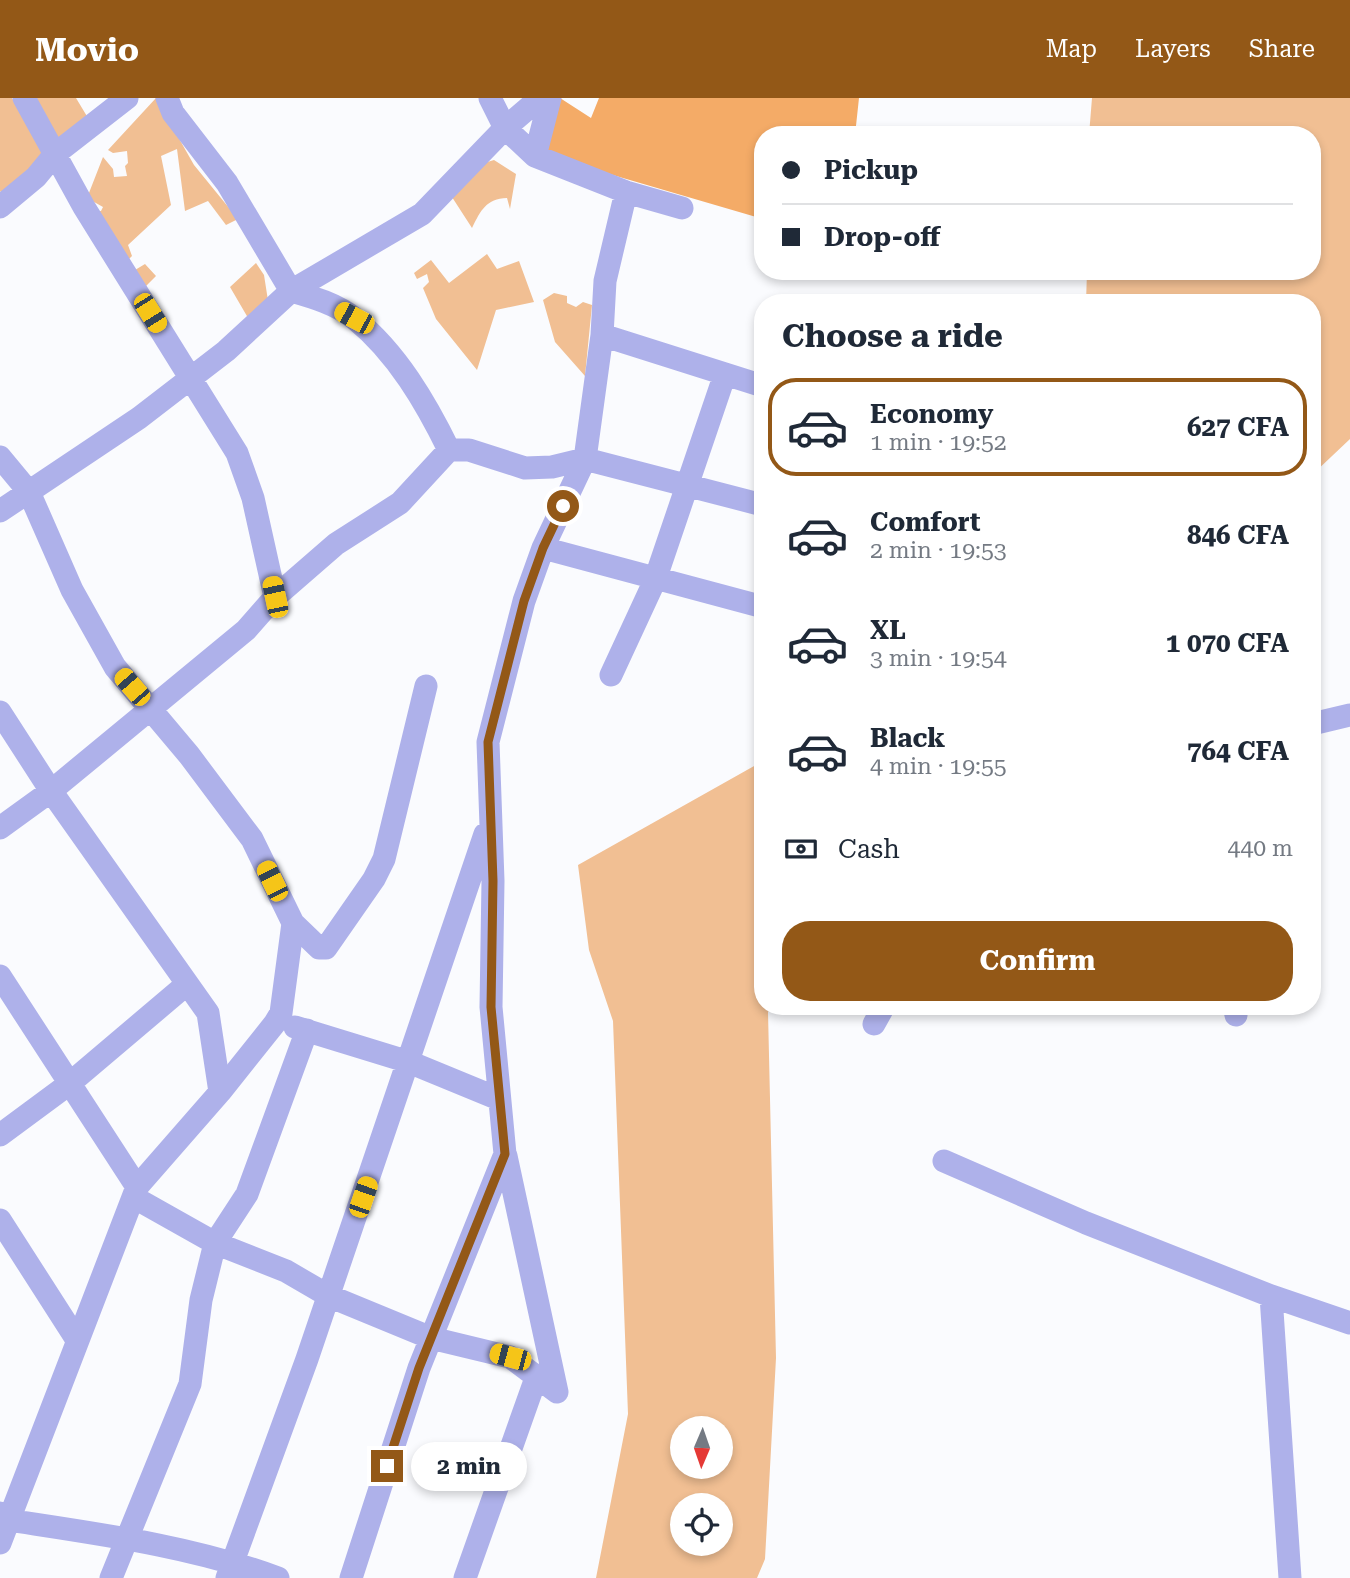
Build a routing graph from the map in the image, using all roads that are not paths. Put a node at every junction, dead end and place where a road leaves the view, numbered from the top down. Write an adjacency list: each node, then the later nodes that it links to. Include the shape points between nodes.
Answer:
1 (24, 98): 8 (street)
2 (127, 98): 8 (street)
3 (167, 98): 13 (street, via 173,113 227,183)
4 (490, 98): 7 (street)
5 (540, 98): 7 (street)
6 (550, 98): 9 (street)
7 (505, 128): 9 (street); 13 (street, via 422,214)
8 (55, 155): 11 (street); 16 (street, via 83,208)
9 (535, 156): 10 (street)
10 (626, 191): 12 (street); 14 (street, via 605,281)
11 (0, 207)
12 (682, 208)
13 (290, 291): 16 (street, via 226,351); 18 (street, via 354,318 427,404)
14 (601, 335): 15 (street); 20 (street)
15 (725, 374): 17 (street); 21 (street)
16 (190, 377): 22 (street, via 139,418); 27 (street, via 237,453 253,498)
17 (754, 383)
18 (449, 450): 20 (street, via 470,450 525,468); 27 (street, via 400,503 336,544)
19 (0, 457): 22 (street)
20 (585, 459): 21 (street); 25 (street)
21 (685, 485): 23 (street); 26 (street)
22 (29, 492): 24 (street); 31 (street, via 97,638)
23 (754, 503)
24 (0, 511)
25 (543, 548): 26 (street); 36 (street, via 524,601 488,742)
26 (655, 580): 28 (street); 29 (street)
27 (275, 597): 31 (street, via 246,631)
28 (754, 605)
29 (611, 675)
30 (426, 687): 38 (street, via 384,859 374,879 326,948 318,947)
31 (150, 707): 35 (street); 38 (street, via 252,839)
32 (0, 712): 35 (street)
33 (1350, 715): 34 (street)
34 (1321, 722)
35 (51, 791): 37 (street); 40 (street)
36 (490, 821): 43 (street); 46 (street, via 491,1007)
37 (0, 828)
38 (293, 923): 41 (street, via 281,1013)
39 (0, 976): 44 (street)
40 (187, 984): 44 (street); 45 (street, via 208,1013)
41 (275, 1023): 42 (street); 45 (street)
42 (307, 1030): 43 (street); 52 (street, via 247,1194)
43 (409, 1062): 46 (street); 53 (street)
44 (69, 1084): 47 (street); 50 (street)
45 (220, 1092): 50 (street)
46 (499, 1099): 48 (street)
47 (0, 1135)
48 (505, 1154): 56 (street); 58 (street, via 556,1392)
49 (944, 1161): 54 (street)
50 (136, 1192): 52 (street); 57 (street)
51 (0, 1220): 57 (street)
52 (215, 1243): 53 (street, via 286,1271); 60 (street, via 201,1300 190,1384)
53 (329, 1296): 56 (street); 62 (street)
54 (1271, 1296): 55 (street); 67 (street)
55 (1350, 1324)
56 (431, 1338): 58 (street, via 510,1357); 65 (street)
57 (77, 1340): 59 (street)
58 (537, 1375): 66 (street)
59 (4, 1516): 60 (street); 61 (street)
60 (125, 1539): 62 (street); 63 (street)
61 (0, 1543)
62 (230, 1570): 64 (street)
63 (111, 1578)
64 (278, 1578)
65 (351, 1578)
66 (465, 1578)
67 (1290, 1578)

